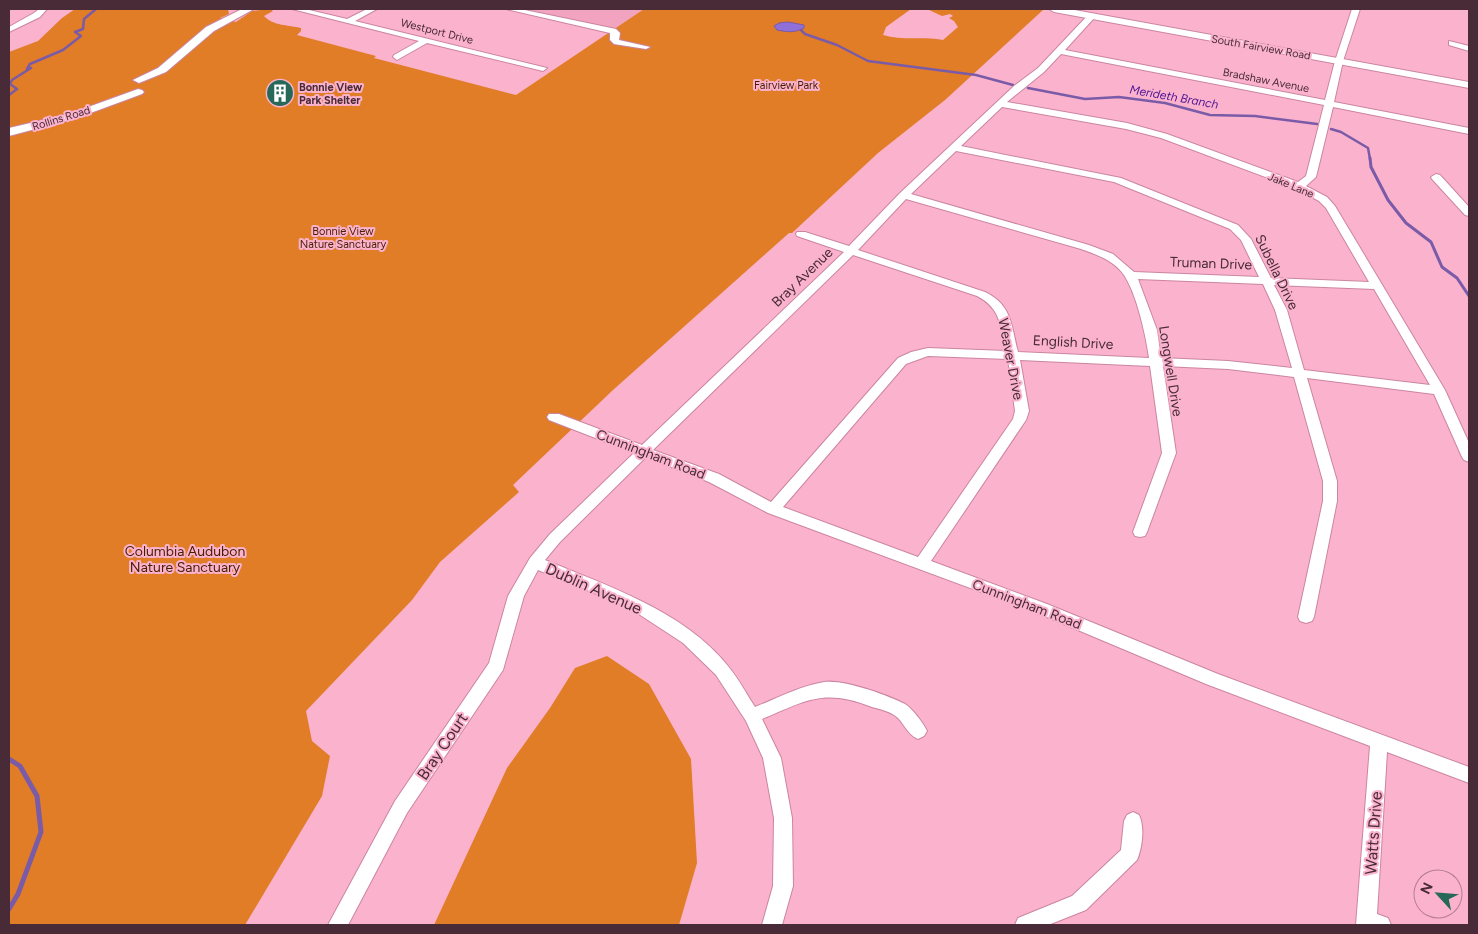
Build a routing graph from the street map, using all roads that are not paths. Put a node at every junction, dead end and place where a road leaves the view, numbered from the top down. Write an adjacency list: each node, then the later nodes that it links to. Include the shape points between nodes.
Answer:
1 (43, 9): 10 (street)
2 (248, 9): 19 (street, Rollins Road, via 210,29)
3 (296, 9): 9 (street, Westport Drive)
4 (373, 9): 9 (street)
5 (510, 9): 13 (street, via 613,31 617,42)
6 (1054, 9): 8 (street, South Fairview Road)
7 (1356, 9): 17 (street)
8 (1092, 16): 15 (street, Bray Avenue); 17 (street, South Fairview Road)
9 (348, 21): 11 (street, Westport Drive)
10 (9, 30)
11 (426, 40): 16 (street); 18 (street, Westport Drive)
12 (1452, 43): 14 (street)
13 (646, 47)
14 (1469, 49)
15 (1059, 51): 23 (street, Bray Avenue); 24 (street, Bradshaw Avenue)
16 (397, 57)
17 (1339, 61): 20 (street, South Fairview Road); 24 (street)
18 (543, 68)
19 (162, 70): 21 (street, Rollins Road); 21 (street, Rollins Road, via 154,85)
20 (1469, 84)
21 (139, 86): 22 (street, Rollins Road); 22 (street, Rollins Road, via 128,84)
22 (112, 101): 26 (street, Rollins Road, via 73,116)
23 (1000, 104): 27 (street, Bray Avenue); 29 (street, Jake Lane, via 1146,131)
24 (1330, 104): 25 (street, Bradshaw Avenue); 29 (street, via 1311,177)
25 (1469, 131)
26 (9, 132)
27 (954, 148): 30 (street, Bray Avenue); 35 (street, Subella Drive, via 1112,178 1234,227 1246,239)
28 (1436, 178): 31 (street)
29 (1300, 186): 36 (street, Jake Lane, via 1330,206)
30 (904, 195): 33 (street, Bray Avenue); 34 (street, via 1085,247 1109,256)
31 (1469, 212)
32 (801, 234): 33 (street, Weaver Drive)
33 (851, 251): 37 (street, Weaver Drive, via 993,300 1002,309); 42 (street, Bray Avenue)
34 (1132, 275): 35 (street, Truman Drive); 38 (street, Longwell Drive, via 1151,330)
35 (1267, 280): 36 (street, Truman Drive); 39 (street, Subella Drive, via 1281,310)
36 (1378, 286): 40 (street, Jake Lane)
37 (1013, 355): 38 (street, English Drive); 44 (street, English Drive, via 928,352 902,361); 47 (street, Weaver Drive, via 1022,411 1019,420)
38 (1156, 361): 39 (street, English Drive, via 1228,365); 45 (street, Longwell Drive, via 1169,453)
39 (1299, 374): 40 (street, English Drive); 48 (street, Subella Drive, via 1330,481 1330,501)
40 (1439, 390): 43 (street, Jake Lane)
41 (554, 417): 42 (street, Cunningham Road)
42 (644, 451): 44 (street, Cunningham Road, via 714,478); 46 (street, Bray Avenue, via 555,538)
43 (1468, 454)
44 (773, 509): 47 (street, Cunningham Road)
45 (1140, 532)
46 (535, 562): 49 (street, Dublin Avenue, via 633,603 689,638 722,670); 55 (street, Bray Court, via 516,596 496,665 401,807)
47 (921, 564): 51 (street, Cunningham Road, via 1041,608 1212,679)
48 (1306, 617)
49 (752, 716): 50 (street, via 802,695 826,689 853,692 901,710); 56 (street, Dublin Avenue, via 772,758 783,818 783,886)
50 (918, 731)
51 (1379, 740): 52 (street, Cunningham Road); 54 (street, Watts Drive)
52 (1469, 774)
53 (1133, 821): 57 (street, via 1130,854 1079,903)
54 (1371, 923)
55 (338, 925)
56 (772, 925)
57 (1026, 925)

